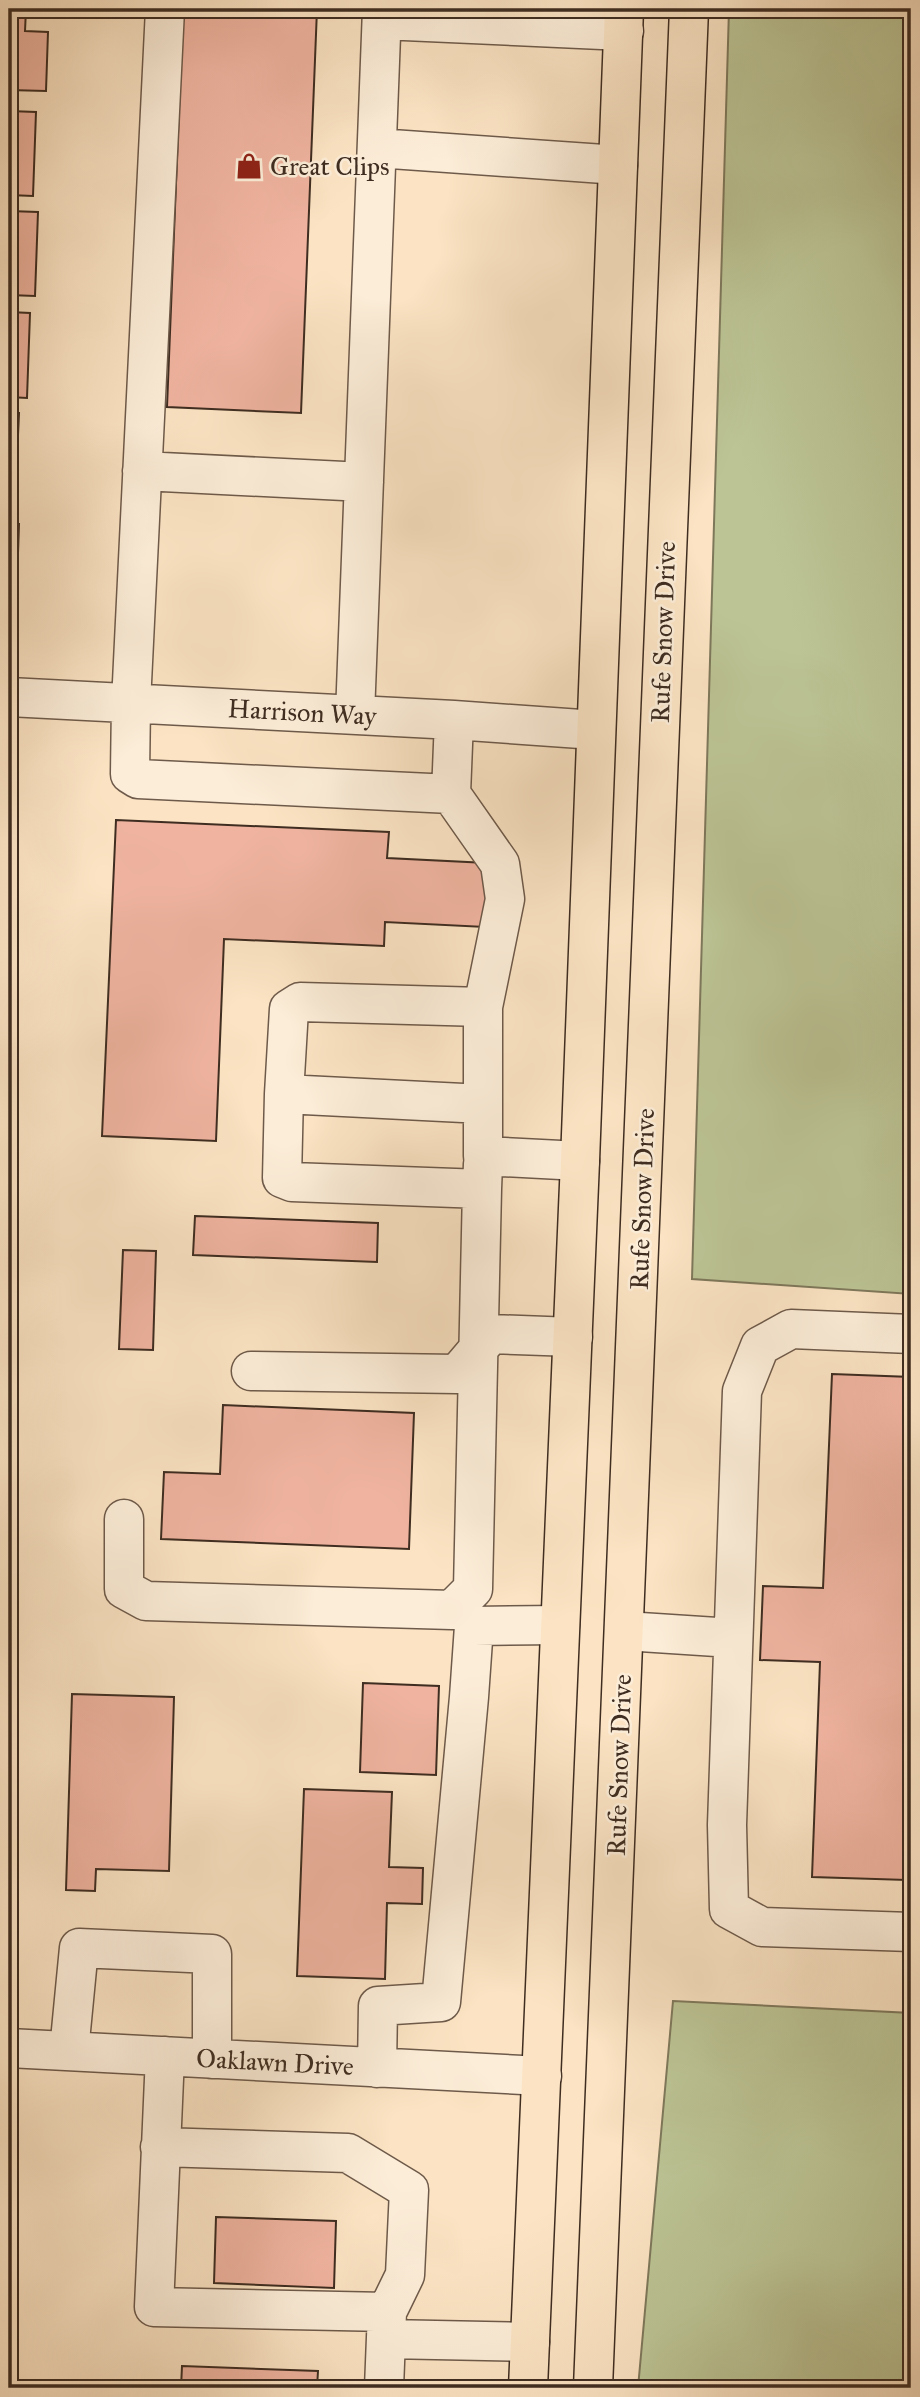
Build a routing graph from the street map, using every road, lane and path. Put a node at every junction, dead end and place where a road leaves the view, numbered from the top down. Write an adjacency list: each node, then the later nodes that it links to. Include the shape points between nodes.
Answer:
1 (164, 9): 7 (street)
2 (689, 9): 26 (main road, Rufe Snow Drive)
3 (382, 14): 4 (street); 5 (street)
4 (624, 20): 6 (main road)
5 (377, 148): 6 (street); 8 (street)
6 (618, 165): 13 (main road)
7 (142, 471): 8 (street); 10 (street)
8 (364, 482): 11 (street)
9 (9, 697): 10 (street, Harrison Way)
10 (131, 703): 11 (street, Harrison Way); 14 (street, via 130,774 138,779)
11 (355, 715): 12 (street, Harrison Way)
12 (454, 720): 13 (street, Harrison Way); 14 (street)
13 (595, 730): 18 (main road)
14 (451, 794): 15 (street, via 500,864 505,900)
15 (483, 1007): 16 (street, via 300,1002 289,1009); 17 (street)
16 (284, 1094): 17 (street); 19 (street, via 282,1178 292,1182)
17 (483, 1104): 19 (street)
18 (580, 1161): 19 (street); 21 (main road)
19 (483, 1173): 22 (street)
20 (911, 1334): 27 (street, via 791,1329 760,1346 742,1391)
21 (572, 1337): 22 (street, via 491,1334); 25 (main road)
22 (478, 1349): 23 (street, via 457,1374); 24 (street, via 474,1589 452,1610 146,1601 124,1588)
23 (251, 1371)
24 (124, 1519)
25 (560, 1625): 33 (street, via 474,1626 441,2002 378,2006); 34 (main road)
26 (625, 1631): 27 (street); 40 (main road, Rufe Snow Drive)
27 (732, 1638): 28 (street, via 727,1825 730,1909 762,1927)
28 (911, 1932)
29 (9, 2048): 30 (street, Oaklawn Drive)
30 (69, 2052): 31 (street, Oaklawn Drive); 32 (street, via 79,1948 212,1954)
31 (164, 2056): 32 (street, Oaklawn Drive); 35 (street)
32 (212, 2059): 33 (street, Oaklawn Drive)
33 (377, 2068): 34 (street, Oaklawn Drive)
34 (542, 2076): 37 (main road)
35 (160, 2147): 36 (street, via 154,2307); 36 (street, via 348,2153 409,2190 405,2275)
36 (387, 2326): 37 (street); 38 (street)
37 (530, 2342): 39 (main road)
38 (384, 2388)
39 (528, 2388)
40 (593, 2388)

